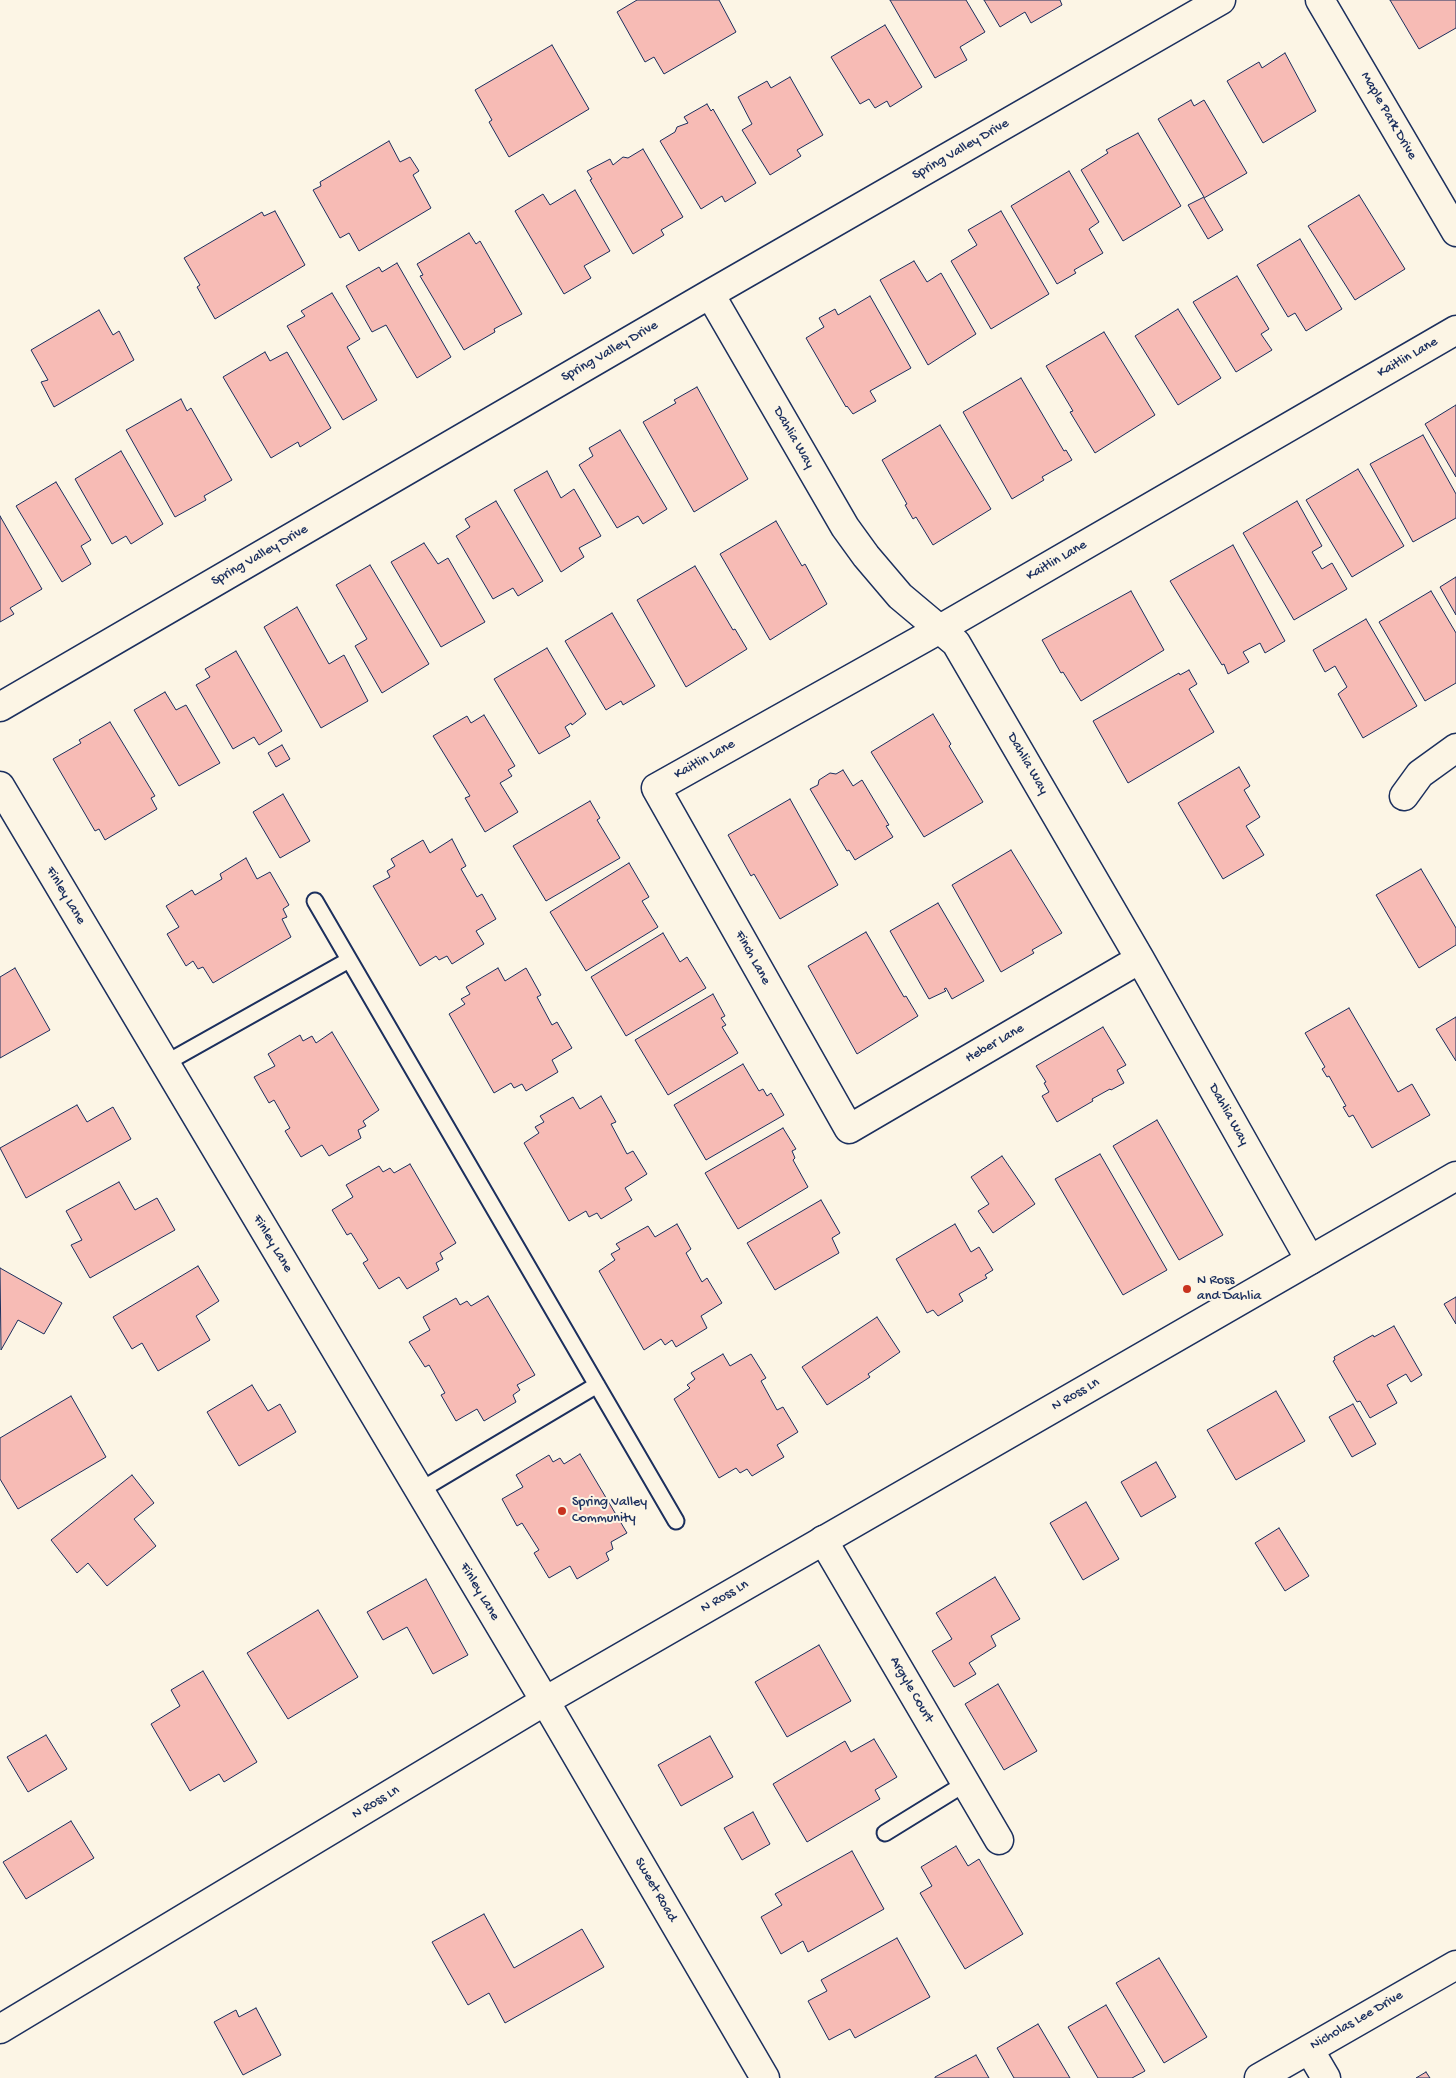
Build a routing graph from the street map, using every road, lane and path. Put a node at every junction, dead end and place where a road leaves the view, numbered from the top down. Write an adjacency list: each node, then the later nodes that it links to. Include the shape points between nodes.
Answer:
1 (1221, 0): 4 (street, Spring Valley Drive)
2 (1320, 0): 3 (street, Maple Park Drive)
3 (1456, 232)
4 (710, 294): 6 (street, Dahlia Way, via 845,527 900,596); 7 (street, Spring Valley Drive)
5 (1456, 330): 6 (street, Kaitlin Lane)
6 (940, 629): 10 (street, Kaitlin Lane); 13 (street, Dahlia Way, via 956,643)
7 (0, 707)
8 (1456, 748): 11 (street, via 1420,774)
9 (0, 786): 15 (street, Finley Lane)
10 (656, 788): 16 (street, Finch Lane)
11 (1404, 796)
12 (315, 901): 14 (lane)
13 (1140, 959): 16 (street, Heber Lane); 18 (street, Dahlia Way)
14 (349, 960): 15 (lane); 19 (lane)
15 (164, 1064): 20 (street, Finley Lane)
16 (849, 1129)
17 (1456, 1176): 18 (street, N Ross Ln)
18 (1310, 1260): 22 (street, N Ross Ln)
19 (597, 1385): 20 (lane); 21 (lane)
20 (419, 1491): 23 (street, Finley Lane)
21 (676, 1521)
22 (823, 1540): 23 (street, N Ross Ln); 24 (street, Argyle Court)
23 (545, 1701): 28 (street, N Ross Ln); 30 (street, Sweet Road)
24 (966, 1783): 25 (lane); 26 (street, Argyle Court)
25 (885, 1833)
26 (999, 1840)
27 (1456, 1965): 29 (street, Nicholas Lee Drive)
28 (0, 2029)
29 (1309, 2049): 31 (street, Nicholas Lee Drive); 32 (street)
30 (765, 2078)
31 (1259, 2078)
32 (1326, 2078)

